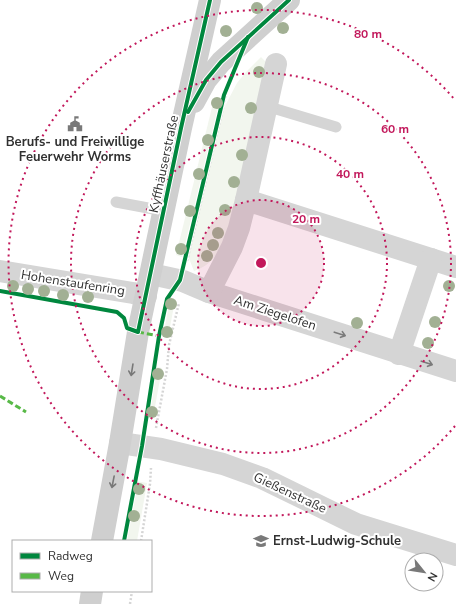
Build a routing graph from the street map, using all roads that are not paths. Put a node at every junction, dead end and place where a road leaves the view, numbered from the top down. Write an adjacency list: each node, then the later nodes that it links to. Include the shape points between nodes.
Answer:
1 (210, 0): 6 (main road, Kyffhäuserstraße)
2 (289, 0): 6 (main road, via 221,62 206,80)
3 (276, 64): 4 (street)
4 (266, 106): 5 (lane); 7 (street)
5 (336, 127)
6 (181, 128): 9 (main road, Kyffhäuserstraße)
7 (246, 200): 10 (street); 14 (street, via 232,247)
8 (116, 202): 9 (lane)
9 (164, 211): 13 (main road, Kyffhäuserstraße)
10 (432, 259): 11 (street); 16 (street)
11 (456, 267)
12 (0, 271): 15 (street, Hohenstaufenring)
13 (151, 274): 14 (street, Am Ziegelofen, via 180,280); 15 (main road, Kyffhäuserstraße)
14 (209, 292): 16 (street, Am Ziegelofen, one-way to 16)
15 (146, 296): 18 (main road, Kyffhäuserstraße, one-way to 18)
16 (399, 354): 17 (street, Am Ziegelofen, one-way to 17)
17 (456, 371)
18 (120, 443): 19 (main road, Kyffhäuserstraße, one-way to 19); 20 (street, Gießenstraße, via 161,449 223,464 262,478 356,524)
19 (102, 540)
20 (456, 555)
21 (92, 592): 22 (main road)
22 (90, 604)

